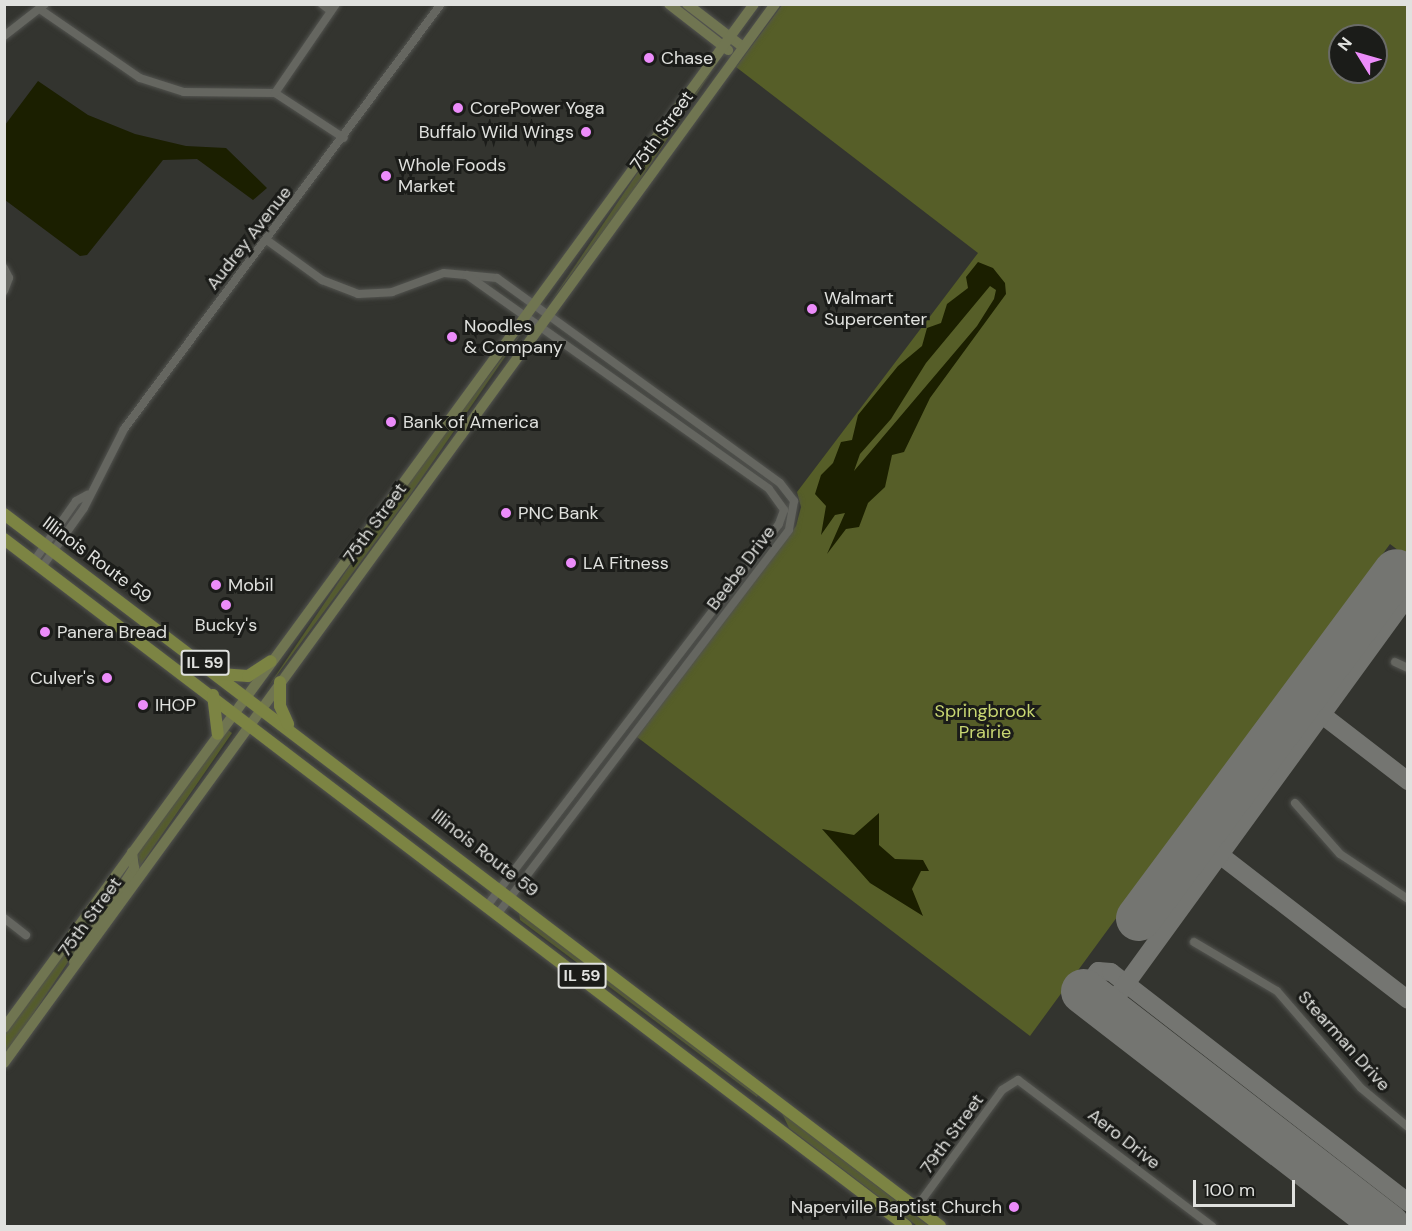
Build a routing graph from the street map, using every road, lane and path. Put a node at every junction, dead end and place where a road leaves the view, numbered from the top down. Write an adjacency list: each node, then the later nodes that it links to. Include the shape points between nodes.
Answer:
1 (322, 4): 8 (street)
2 (441, 4): 13 (street, Audrey Avenue)
3 (669, 4): 10 (main road)
4 (687, 4): 10 (main road)
5 (754, 4): 10 (main road, 75th Street)
6 (775, 4): 11 (main road, 75th Street)
7 (43, 7): 9 (street); 12 (street, via 123,69 166,88 198,94)
8 (333, 8): 12 (street)
9 (4, 36)
10 (727, 41): 11 (main road); 18 (main road, 75th Street)
11 (740, 52): 20 (main road, 75th Street)
12 (275, 93): 13 (street)
13 (344, 138): 14 (street, Audrey Avenue)
14 (268, 241): 16 (street, Beebe Drive, via 330,285 358,294 392,292 444,273); 24 (street, Audrey Avenue, via 118,438 87,495)
15 (4, 268): 17 (street, via 9,278)
16 (467, 275): 18 (street, Beebe Drive, via 497,278); 19 (street, Beebe Drive)
17 (4, 291)
18 (534, 302): 19 (main road, 75th Street); 20 (street, Beebe Drive)
19 (526, 313): 21 (street, Beebe Drive); 26 (main road, 75th Street)
20 (549, 313): 21 (main road, 75th Street); 41 (street, Beebe Drive, via 783,486 795,513 789,530)
21 (541, 323): 30 (main road, 75th Street); 40 (street, Beebe Drive, via 769,489 781,501 783,515)
22 (4, 514): 24 (main road, Illinois Route 59 / IL 59)
23 (4, 539): 25 (main road, Illinois Route 59 / IL 59)
24 (50, 548): 25 (street, Audrey Avenue); 29 (main road, Illinois Route 59 / IL 59)
25 (38, 564): 31 (main road, Illinois Route 59 / IL 59)
26 (271, 661): 29 (main road, via 248,676); 32 (main road, 75th Street)
27 (1395, 662): 28 (street)
28 (1407, 668)
29 (218, 674): 32 (main road, Illinois Route 59 / IL 59)
30 (280, 682): 33 (main road, 75th Street); 36 (main road, via 280,706)
31 (213, 695): 34 (main road, Illinois Route 59 / IL 59); 37 (main road)
32 (247, 695): 33 (main road, Illinois Route 59 / IL 59); 34 (main road, 75th Street)
33 (262, 706): 35 (main road, 75th Street); 36 (main road, Illinois Route 59 / IL 59)
34 (235, 712): 35 (main road, Illinois Route 59 / IL 59); 37 (main road, 75th Street)
35 (249, 723): 43 (main road, Illinois Route 59 / IL 59); 48 (main road, 75th Street)
36 (290, 728): 40 (main road, Illinois Route 59 / IL 59)
37 (218, 734): 39 (main road, 75th Street)
38 (1295, 803): 42 (street, via 1340,854)
39 (132, 852): 48 (main road, via 134,868 78,948); 49 (main road, 75th Street)
40 (501, 888): 41 (main road, Illinois Route 59 / IL 59); 43 (street, Beebe Drive)
41 (511, 896): 44 (street, Beebe Drive); 53 (main road, Illinois Route 59 / IL 59)
42 (1407, 899)
43 (488, 904): 44 (main road, Illinois Route 59 / IL 59)
44 (499, 912): 54 (main road, Illinois Route 59 / IL 59)
45 (4, 918): 46 (street)
46 (26, 935)
47 (1194, 942): 52 (street, Stearman Drive, via 1277,991 1361,1088)
48 (71, 970): 50 (main road, 75th Street)
49 (4, 1028)
50 (4, 1063)
51 (1015, 1080): 53 (street, 79th Street, via 1002,1089); 56 (street, Aero Drive, via 1029,1085)
52 (1407, 1127)
53 (916, 1208): 55 (main road, Illinois Route 59 / IL 59)
54 (906, 1227)
55 (940, 1227)
56 (1212, 1227)

